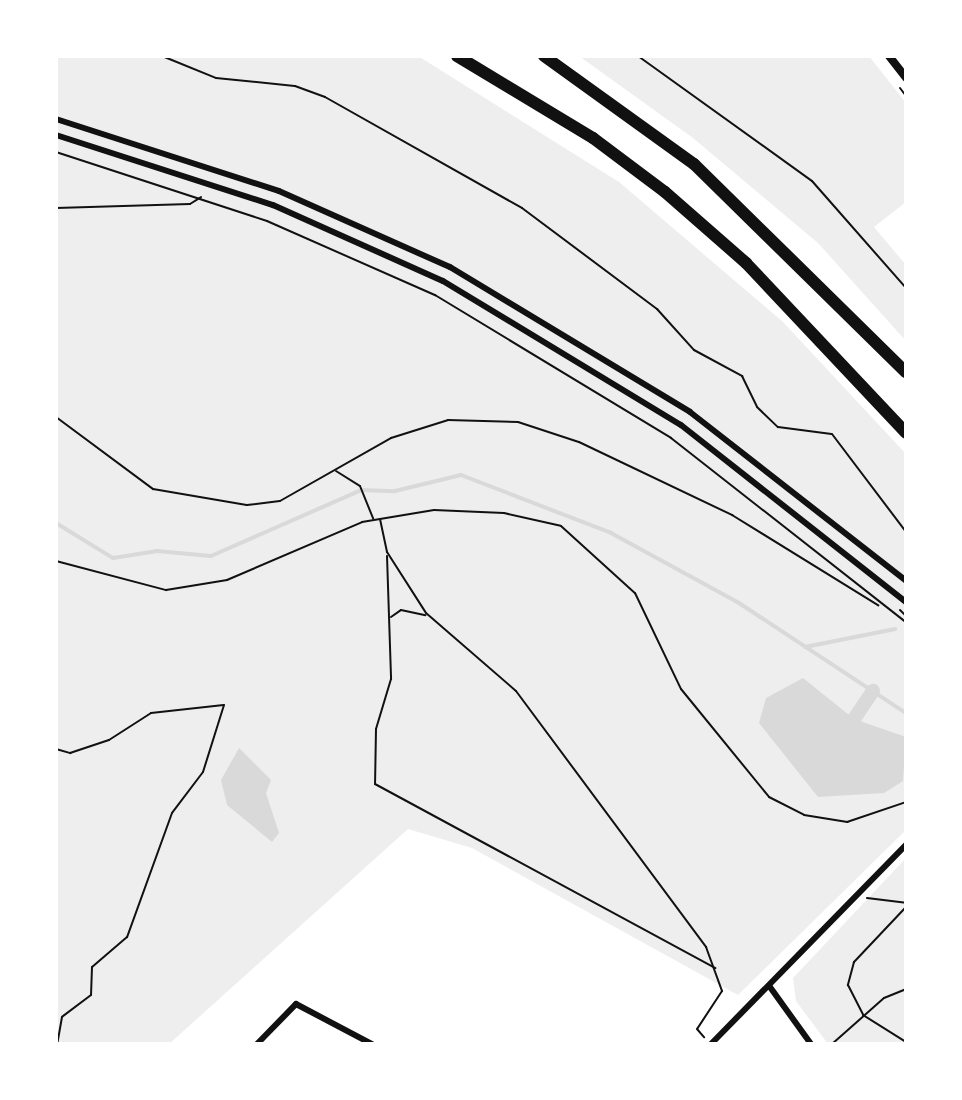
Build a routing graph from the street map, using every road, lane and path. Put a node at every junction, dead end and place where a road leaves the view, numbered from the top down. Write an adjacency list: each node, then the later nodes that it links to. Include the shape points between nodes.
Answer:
1 (162, 56): 25 (path, via 216,78 295,86 325,97 522,208 657,309 694,350 742,376 757,407 778,427 832,434)
2 (457, 56): 20 (highway, via 593,138 665,192 746,263)
3 (544, 56): 17 (highway, via 694,164)
4 (638, 56): 15 (path, via 812,181)
5 (889, 56): 6 (street)
6 (906, 78)
7 (56, 119): 29 (street, via 279,191 450,267 690,412)
8 (56, 135): 30 (street, via 273,205 443,281 681,425)
9 (56, 146): 11 (path)
10 (56, 152): 13 (path)
11 (127, 166)
12 (200, 188): 16 (path, via 358,252)
13 (202, 196): 14 (path, via 190,204); 35 (path, via 369,264 536,352 671,438)
14 (56, 208)
15 (906, 288)
16 (502, 325)
17 (906, 372)
18 (624, 398): 22 (path)
19 (56, 417): 21 (path, via 153,489 180,495 247,505 280,501)
20 (906, 433)
21 (334, 470): 24 (path, via 360,486); 31 (path, via 391,438 448,420 518,422 579,442 732,515)
22 (739, 480)
23 (380, 519): 24 (path); 26 (path); 37 (path, via 462,511 561,526 635,593 681,689 769,797 804,815 847,822)
24 (373, 520): 27 (path, via 227,580 166,590)
25 (906, 532)
26 (387, 552): 33 (path); 34 (path)
27 (56, 561)
28 (843, 561): 32 (path)
29 (906, 581)
30 (906, 602)
31 (878, 605)
32 (906, 616)
33 (391, 617): 34 (path, via 415,610); 41 (path, via 391,679 376,729 375,784)
34 (430, 617): 41 (path, via 516,691)
35 (906, 622)
36 (56, 749): 48 (path, via 70,753 109,740 151,713 224,705 203,772 172,813 127,937 92,967 91,995 62,1017)
37 (906, 802)
38 (906, 845): 39 (street)
39 (854, 897): 40 (path); 44 (street)
40 (906, 905): 46 (path, via 854,962 848,985)
41 (717, 969): 51 (path, via 722,991 697,1029)
42 (906, 974): 43 (path)
43 (906, 983)
44 (770, 987): 51 (street); 52 (street)
45 (906, 989): 46 (path)
46 (863, 1015): 47 (path); 53 (path)
47 (906, 1042)
48 (57, 1044)
49 (257, 1044): 50 (street, via 296,1004)
50 (372, 1044)
51 (710, 1044)
52 (811, 1044)
53 (832, 1044)

